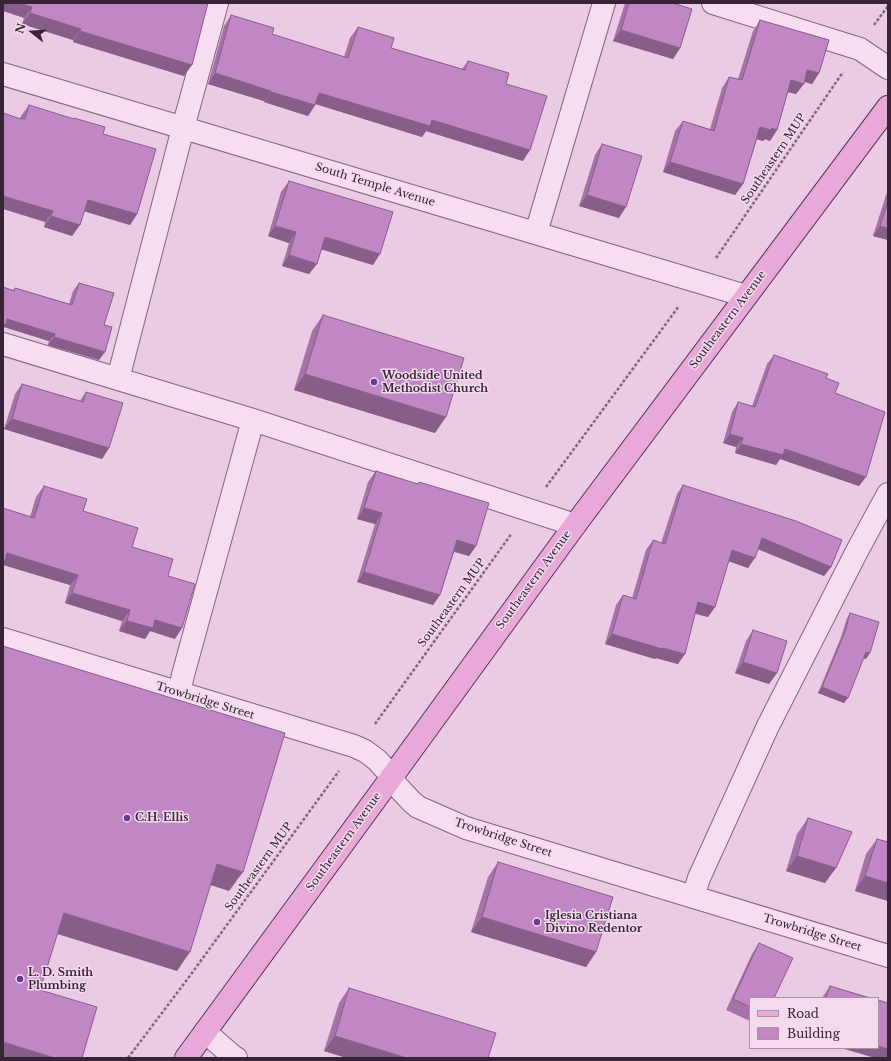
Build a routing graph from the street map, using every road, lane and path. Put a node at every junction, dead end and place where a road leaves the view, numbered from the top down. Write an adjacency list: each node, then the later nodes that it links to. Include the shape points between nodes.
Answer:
1 (217, 3): 10 (street)
2 (604, 3): 11 (street)
3 (726, 5): 6 (street, via 860,49)
4 (888, 6): 5 (path)
5 (872, 28)
6 (888, 68)
7 (845, 69): 12 (path, Southeastern MUP)
8 (3, 74): 10 (street, South Temple Avenue)
9 (888, 107): 13 (main road, Southeastern Avenue)
10 (183, 128): 11 (street, South Temple Avenue); 16 (street)
11 (536, 233): 13 (street, South Temple Avenue)
12 (716, 258)
13 (746, 296): 20 (main road, Southeastern Avenue)
14 (682, 301): 18 (path)
15 (3, 344): 16 (street)
16 (118, 379): 17 (street)
17 (253, 420): 20 (street); 23 (street)
18 (543, 490)
19 (888, 494): 27 (street, via 768,726 699,878)
20 (575, 524): 26 (main road, Southeastern Avenue)
21 (514, 530): 24 (path, Southeastern MUP)
22 (3, 639): 23 (street, Trowbridge Street)
23 (179, 693): 26 (street, Trowbridge Street, via 354,746 378,760)
24 (375, 724)
25 (342, 768): 30 (path, Southeastern MUP)
26 (392, 778): 27 (street, Trowbridge Street, via 406,797 418,807 466,828); 29 (main road, Southeastern Avenue)
27 (694, 897): 28 (street, Trowbridge Street)
28 (888, 956)
29 (205, 1032): 31 (main road, Southeastern Avenue); 32 (street)
30 (128, 1058)
31 (186, 1058)
32 (236, 1058)

